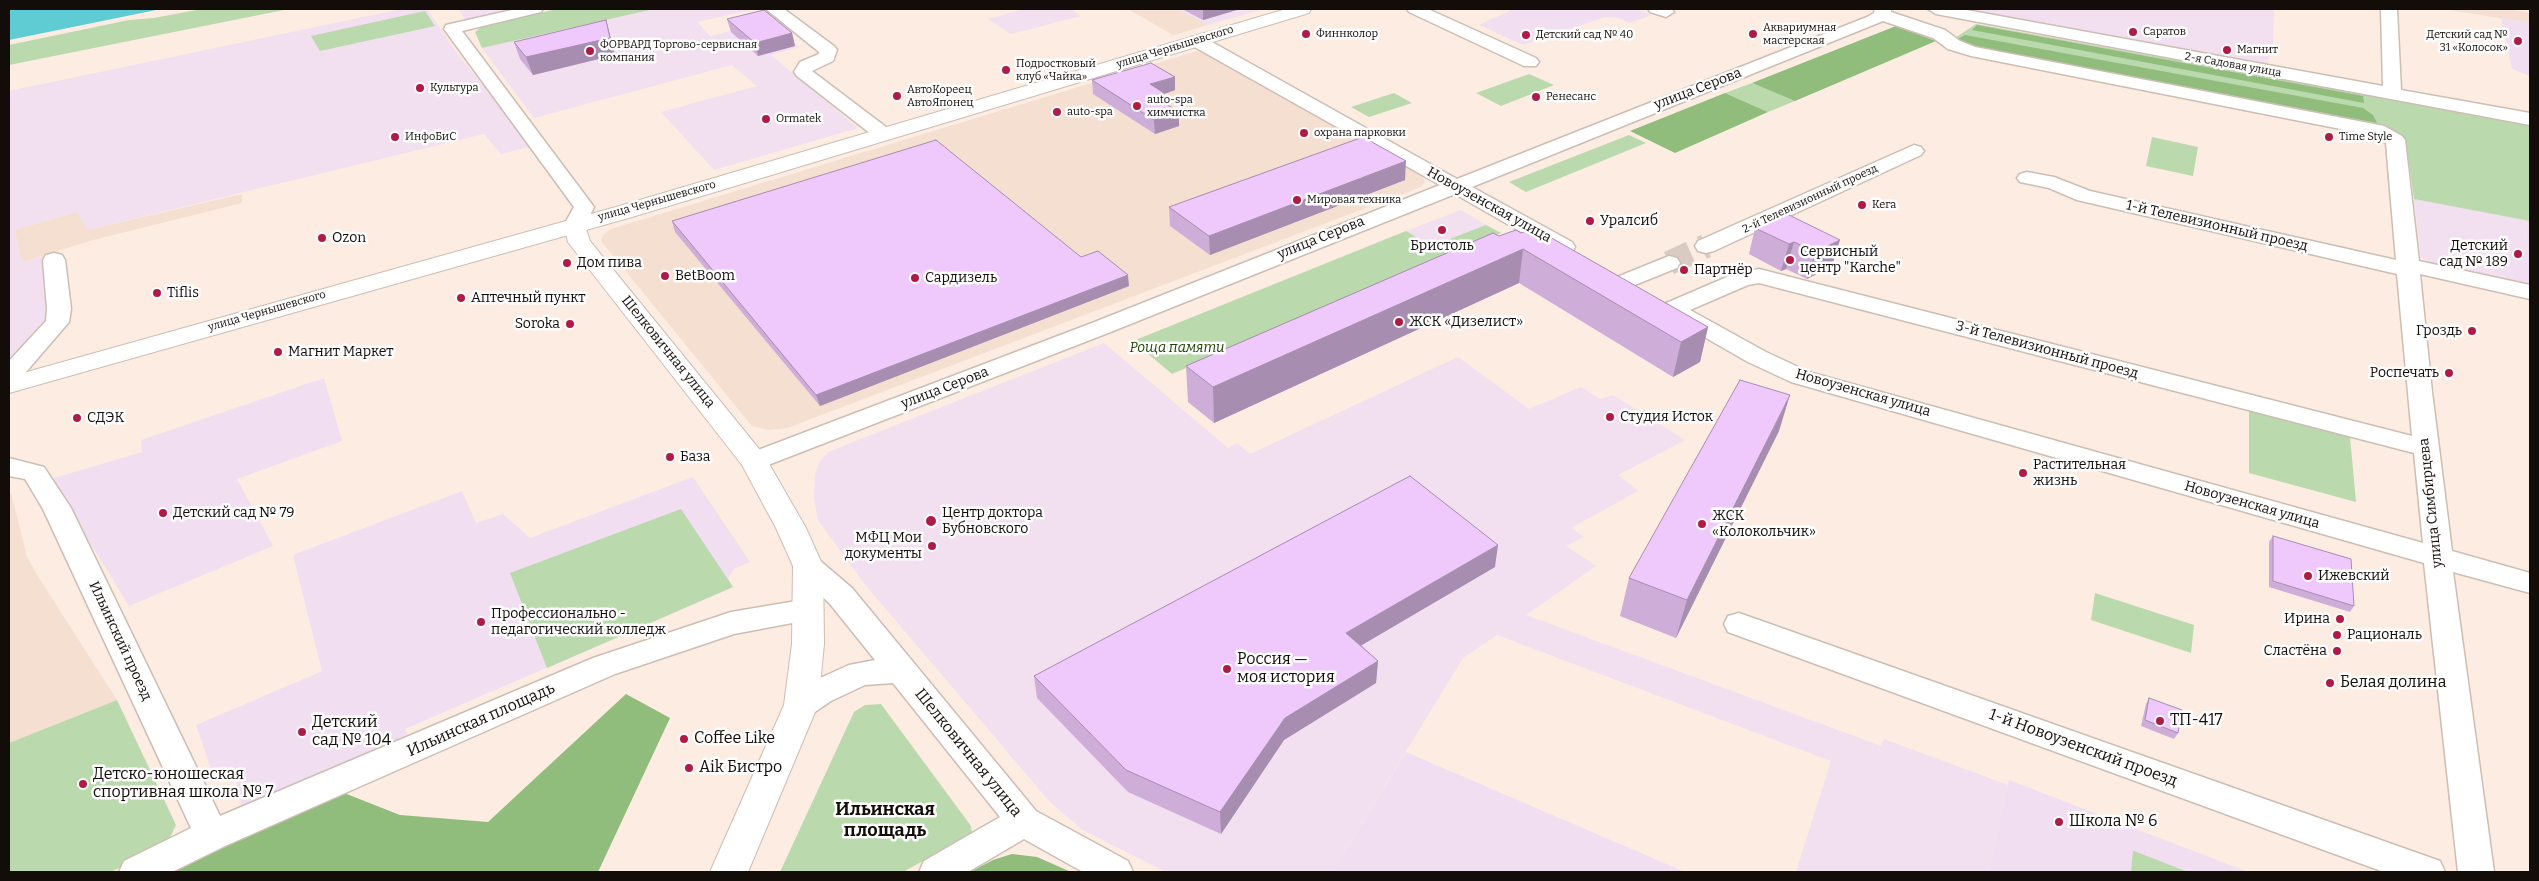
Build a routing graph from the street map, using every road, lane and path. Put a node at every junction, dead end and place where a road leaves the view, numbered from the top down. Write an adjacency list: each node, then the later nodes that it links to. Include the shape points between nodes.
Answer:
1 (535, 9): 18 (street, via 452,29 584,207)
2 (774, 9): 14 (street, via 828,50 827,57 806,66 803,72)
3 (1303, 9): 10 (main road, улица Чернышевского)
4 (1415, 9): 11 (street)
5 (1936, 9): 8 (street, 2-я Садовая улица)
6 (2389, 9): 12 (street)
7 (1882, 12): 9 (street); 17 (street, улица Серова)
8 (1966, 16): 9 (street); 12 (street, 2-я Садовая улица)
9 (1939, 34): 23 (street, улица Симбирцева, via 1954,45 1971,50 2377,130 2389,135 2395,140)
10 (1197, 41): 14 (main road, улица Чернышевского); 17 (street, Новоузенская улица)
11 (1530, 62)
12 (2392, 94): 13 (street, 2-я Садовая улица)
13 (2530, 119)
14 (883, 134): 18 (main road, улица Чернышевского)
15 (1914, 151): 19 (street, 2-й Телевизионный проезд)
16 (2027, 178): 23 (street, 1-й Телевизионный проезд, via 2054,183 2084,196)
17 (1455, 185): 20 (street, Новоузенская улица); 28 (street, улица Серова, via 1100,328)
18 (575, 224): 26 (main road, улица Чернышевского); 28 (main road, Шелковичная улица, via 579,242)
19 (1706, 246)
20 (1581, 257)
21 (54, 260): 26 (street, via 60,309 57,322 14,370)
22 (1668, 264): 25 (street, Новоузенская улица, via 1615,277)
23 (2409, 268): 24 (street, 1-й Телевизионный проезд); 27 (street, улица Симбирцева)
24 (2530, 292)
25 (1672, 309): 27 (street, 3-й Телевизионный проезд, via 1742,279 1760,276); 30 (street, Новоузенская улица, via 1757,357 1800,377)
26 (9, 385)
27 (2425, 448): 30 (street, улица Симбирцева)
28 (754, 461): 31 (main road, Шелковичная улица)
29 (9, 467): 38 (street, Ильинский проезд, via 34,473 57,508)
30 (2438, 557): 32 (street, Новоузенская улица); 44 (street, улица Симбирцева)
31 (808, 566): 33 (main road); 35 (street, Шелковичная улица, via 841,596)
32 (2530, 583)
33 (808, 610): 36 (main road); 38 (street, Ильинская площадь, via 731,623 604,666)
34 (1739, 624): 43 (street, 1-й Новоузенский проезд)
35 (903, 672): 36 (street, via 889,670 860,674 820,692); 37 (street, Шелковичная улица)
36 (801, 705): 40 (main road)
37 (1024, 821): 41 (street); 42 (street, Шелковичная улица)
38 (212, 835): 39 (street, Ильинская площадь)
39 (137, 872)
40 (730, 872)
41 (937, 872)
42 (1115, 872)
43 (2426, 872)
44 (2476, 872)

